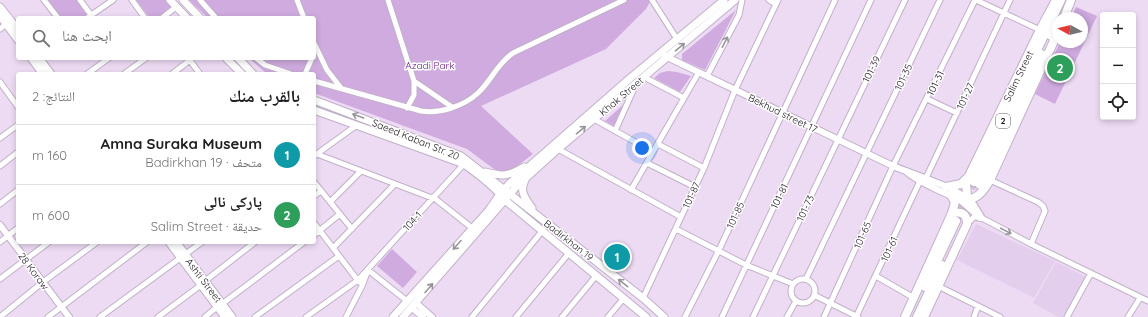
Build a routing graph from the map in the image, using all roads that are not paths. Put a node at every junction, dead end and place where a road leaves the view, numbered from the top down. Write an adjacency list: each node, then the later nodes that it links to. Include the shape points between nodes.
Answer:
1 (44, 0): 33 (street)
2 (80, 0): 34 (street)
3 (113, 0): 35 (street)
4 (132, 0): 36 (street)
5 (170, 0): 28 (main road)
6 (183, 0): 39 (main road)
7 (200, 0): 40 (street)
8 (297, 0): 41 (street)
9 (388, 0): 76 (street)
10 (624, 0): 86 (street, via 513,53 499,65 479,92)
11 (652, 0): 48 (street)
12 (724, 0): 48 (main road)
13 (735, 0): 52 (main road, Khak Street, one-way to 13)
14 (742, 0): 74 (street, one-way to 14, via 739,15)
15 (769, 0): 26 (street)
16 (835, 0): 89 (street, 101-85)
17 (872, 0): 94 (street, 101-81)
18 (905, 0): 97 (street, 101-39)
19 (940, 0): 102 (street, 101-35)
20 (976, 0): 31 (street); 83 (street, 101-31)
21 (1010, 0): 31 (street, 101-27)
22 (1056, 0): 45 (main road, Salim Street)
23 (1062, 0): 118 (main road, Salim Street / 2)
24 (1067, 0): 29 (main road, Salim Street / 2)
25 (1071, 0): 30 (main road)
26 (777, 2): 81 (street, 101-87)
27 (0, 7): 43 (main road)
28 (176, 7): 37 (street); 38 (main road)
29 (1062, 12)
30 (1066, 12)
31 (1004, 13): 45 (street); 90 (street, 101-27)
32 (0, 16): 42 (main road)
33 (56, 16)
34 (88, 16)
35 (90, 16)
36 (144, 16)
37 (165, 16)
38 (185, 16)
39 (198, 16)
40 (214, 16)
41 (303, 16)
42 (6, 24): 44 (street); 47 (main road)
43 (16, 27)
44 (0, 29)
45 (1040, 30): 118 (main road, Salim Street)
46 (1052, 33): 118 (main road, Salim Street / 2)
47 (16, 37)
48 (677, 39): 51 (main road)
49 (1052, 45): 115 (main road, Salim Street)
50 (316, 51): 80 (street)
51 (660, 54): 52 (street, Bekhud street 17); 104 (main road)
52 (668, 57): 73 (street, Bekhud street 17); 75 (main road, Khak Street)
53 (32, 60): 63 (main road)
54 (40, 60): 64 (main road)
55 (106, 60): 65 (street)
56 (143, 60): 66 (street)
57 (188, 60): 67 (street)
58 (190, 60): 68 (street)
59 (228, 60): 69 (main road)
60 (240, 60): 70 (main road)
61 (259, 60): 71 (street)
62 (311, 60): 72 (street)
63 (42, 72)
64 (50, 72)
65 (90, 72)
66 (127, 72)
67 (174, 72)
68 (199, 72)
69 (240, 72)
70 (251, 72)
71 (285, 72)
72 (306, 72)
73 (699, 72): 74 (street, Bekhud street 17); 82 (street)
74 (707, 76): 81 (street, Bekhud street 17)
75 (644, 77): 78 (main road, Khak Street); 82 (street)
76 (414, 81): 86 (street); 87 (street, via 414,95)
77 (316, 82): 80 (street)
78 (637, 83): 91 (main road, Khak Street); 95 (street)
79 (1, 84): 85 (street)
80 (342, 89): 87 (street)
81 (735, 90): 89 (street, Bekhud street 17); 109 (street, 101-87)
82 (684, 98): 98 (street)
83 (927, 99): 90 (street); 108 (street, 101-31)
84 (316, 101): 111 (main road, Saeed Kaban Str. 20, one-way to 84, via 461,156)
85 (16, 104)
86 (452, 107): 87 (street, via 432,112)
87 (408, 108)
88 (316, 112): 92 (main road, Saeed Kaban Str. 20)
89 (783, 113): 94 (street, Bekhud street 17); 161 (street, 101-85)
90 (957, 113): 114 (street, 101-27)
91 (594, 119): 95 (street); 99 (main road, Khak Street, one-way to 91)
92 (357, 125): 103 (street); 106 (main road, Saeed Kaban Str. 20)
93 (16, 126): 96 (street)
94 (812, 127): 97 (street, Bekhud street 17); 166 (street, 101-81)
95 (615, 131): 100 (street)
96 (0, 138)
97 (837, 139): 102 (street, Bekhud street 17); 170 (street, 101-73)
98 (658, 144): 100 (street); 109 (street)
99 (558, 149): 113 (main road, Khak Street); 122 (street)
100 (653, 152): 105 (street)
101 (16, 154): 107 (street)
102 (867, 154): 108 (street, Bekhud street 17); 174 (street, 101-35)
103 (316, 155): 110 (street)
104 (538, 158): 111 (main road, via 506,176); 125 (main road)
105 (647, 163): 120 (street); 122 (street)
106 (464, 164): 112 (main road, Saeed Kaban Str. 20); 128 (street, 104-1)
107 (0, 166)
108 (893, 166): 114 (street, Bekhud street 17); 188 (street, 101-65)
109 (704, 168): 120 (street, 101-87)
110 (361, 171): 117 (street); 129 (street)
111 (482, 171): 125 (main road, Saeed Kaban Str. 20)
112 (474, 172): 125 (main road, Saeed Kaban Str. 20); 132 (main road, via 492,194)
113 (529, 176): 125 (main road, Khak Street); 135 (main road, via 522,186 523,195)
114 (923, 180): 119 (street, Bekhud street 17); 126 (street, Bekhud street 17); 171 (street, 101-61)
115 (990, 180): 118 (main road, Salim Street); 159 (street, via 1043,206 1045,211)
116 (316, 184): 121 (street)
117 (395, 184): 128 (street); 143 (street)
118 (977, 186): 119 (main road, via 961,184); 127 (main road, Salim Street); 127 (main road, via 971,194); 127 (main road, via 973,199)
119 (946, 187): 127 (street, Bekhud street 17)
120 (695, 188): 136 (street, 101-87)
121 (321, 190): 124 (street); 129 (street)
122 (631, 190): 136 (street)
123 (16, 192): 130 (street)
124 (316, 194)
125 (505, 194): 131 (main road, Badirkhan 19); 132 (main road); 135 (main road, Badirkhan 19); 138 (main road)
126 (951, 195): 127 (street, Bekhud street 17); 133 (main road, via 955,202)
127 (964, 196): 137 (main road)
128 (433, 197): 142 (street); 167 (street, 104-1)
129 (330, 202): 134 (street)
130 (0, 204)
131 (516, 209): 138 (main road, via 506,205); 147 (main road, Badirkhan 19)
132 (489, 210): 142 (main road)
133 (952, 213): 139 (main road, via 963,213); 183 (main road)
134 (340, 214): 143 (street); 146 (street)
135 (540, 217): 182 (main road, Badirkhan 19, one-way to 135)
136 (681, 217): 144 (street, 101-87)
137 (980, 217): 139 (street); 159 (street, one-way to 159)
138 (490, 219): 189 (main road, one-way to 138)
139 (963, 223): 179 (main road); 221 (main road); 222 (main road)
140 (0, 225): 149 (street, 28 Koraw)
141 (316, 225): 146 (street)
142 (472, 228): 185 (main road, one-way to 185)
143 (352, 229): 160 (street)
144 (676, 229): 161 (street); 182 (street, 101-87)
145 (16, 230): 149 (street)
146 (320, 230): 148 (street); 160 (street)
147 (542, 230): 162 (main road, Badirkhan 19); 208 (street)
148 (316, 233)
149 (8, 236): 150 (street); 165 (street, 28 Koraw)
150 (0, 242)
151 (46, 244): 165 (street)
152 (94, 244): 175 (street)
153 (144, 244): 192 (street)
154 (171, 244): 163 (main road)
155 (177, 244): 163 (main road, Ashti Street)
156 (199, 244): 163 (street)
157 (252, 244): 176 (street)
158 (301, 244): 190 (street)
159 (1031, 244): 168 (street)
160 (333, 248): 164 (street)
161 (719, 250): 166 (street); 214 (street, 101-85)
162 (569, 253): 169 (main road, Badirkhan 19); 209 (street)
163 (183, 256): 176 (main road, Ashti Street); 196 (street)
164 (339, 256): 173 (street); 201 (street)
165 (26, 260): 172 (street); 175 (street, 28 Koraw)
166 (746, 265): 170 (street); 215 (street, 101-81)
167 (368, 270): 173 (street, 104-1); 178 (street); 185 (street)
168 (1091, 273): 184 (street); 226 (street)
169 (596, 276): 181 (main road, Badirkhan 19); 210 (street)
170 (773, 276): 177 (street); 216 (street, 101-73)
171 (876, 276): 183 (street); 219 (street, 101-61)
172 (0, 279)
173 (360, 279): 178 (street); 202 (street, 104-1)
174 (806, 279): 177 (street, via 799,279); 180 (street, via 813,284)
175 (43, 282): 192 (street, 28 Koraw); 193 (street)
176 (203, 283): 190 (main road, Ashti Street); 197 (street)
177 (793, 284): 186 (street, via 791,291)
178 (362, 286): 203 (street)
179 (938, 286): 191 (street); 223 (main road)
180 (814, 295): 186 (street, via 807,302); 188 (street)
181 (624, 298): 211 (street); 212 (main road, Badirkhan 19)
182 (643, 298): 213 (main road, Badirkhan 19)
183 (914, 298): 220 (main road)
184 (1140, 298): 187 (street); 227 (street)
185 (407, 301): 204 (main road)
186 (796, 301): 217 (street)
187 (1148, 301)
188 (831, 303): 218 (street, 101-65); 219 (street)
189 (414, 305): 205 (main road); 206 (street); 207 (street)
190 (220, 306): 198 (street); 199 (main road); 200 (main road, Ashti Street)
191 (978, 306): 224 (street); 225 (street)
192 (61, 307): 194 (street); 195 (street, 28 Koraw)
193 (0, 317)
194 (48, 317)
195 (69, 317)
196 (100, 317)
197 (158, 317)
198 (205, 317)
199 (225, 317)
200 (232, 317)
201 (255, 317)
202 (306, 317)
203 (346, 317)
204 (393, 317)
205 (403, 317)
206 (423, 317)
207 (432, 317)
208 (472, 317)
209 (516, 317)
210 (562, 317)
211 (608, 317)
212 (646, 317)
213 (664, 317)
214 (685, 317)
215 (722, 317)
216 (753, 317)
217 (787, 317)
218 (824, 317)
219 (857, 317)
220 (906, 317)
221 (910, 317)
222 (917, 317)
223 (924, 317)
224 (974, 317)
225 (1000, 317)
226 (1067, 317)
227 (1128, 317)

